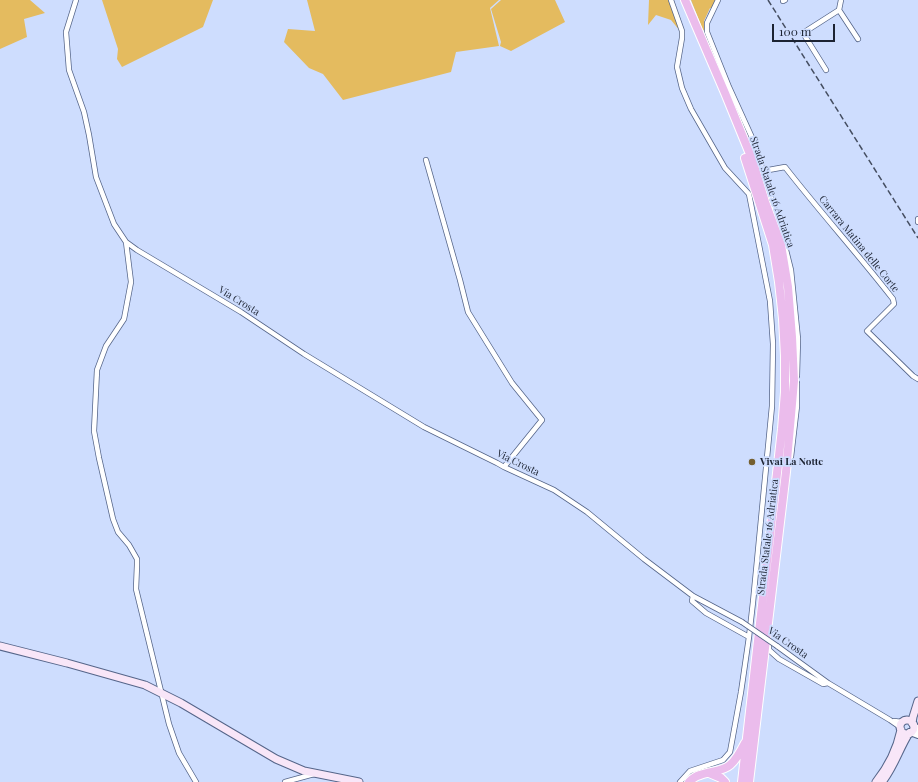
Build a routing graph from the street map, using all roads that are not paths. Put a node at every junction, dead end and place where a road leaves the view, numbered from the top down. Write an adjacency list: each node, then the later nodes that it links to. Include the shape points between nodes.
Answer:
1 (76, 0): 14 (street, via 66,32 69,70 84,112 96,177 114,224)
2 (671, 0): 18 (street, via 682,31 677,67 682,88 691,109 725,168 749,194 770,301 773,344 772,406)
3 (680, 0): 27 (highway, Strada Statale 16 Adriatica, via 746,158 773,245 783,319 785,392 782,429)
4 (685, 0): 37 (highway, Strada Statale 16 Adriatica, via 752,159 781,245 788,287 794,381 786,472)
5 (718, 0): 11 (street, via 707,32 754,142)
6 (841, 0): 7 (street)
7 (839, 10): 8 (street); 9 (street, via 803,33)
8 (858, 39)
9 (826, 70)
10 (426, 160): 16 (street, via 468,312 512,383 542,420)
11 (763, 171): 15 (street, Carrara Matina delle Corte, via 785,167 894,299 894,304 867,331); 20 (street, via 791,270 798,340 797,406 769,650 779,659 823,684)
12 (918, 219): 13 (street)
13 (918, 222)
14 (126, 242): 16 (street, Via Crosta, via 424,427); 21 (street, via 131,282 124,319 106,346 98,370 94,431 113,519 118,532 137,559 136,589)
15 (918, 379)
16 (504, 467): 17 (street, Via Crosta, via 554,490 587,512)
17 (693, 596): 18 (street, via 692,601 706,613); 20 (street, Via Crosta, bridge, via 742,622)
18 (749, 637): 33 (street, via 730,752 723,760 690,771)
19 (0, 646): 21 (main road, via 109,674)
20 (828, 682): 23 (street, Via Crosta)
21 (162, 693): 29 (main road, via 276,759); 30 (street, via 179,753)
22 (917, 703): 23 (main road); 24 (main road)
23 (902, 725): 24 (main road, via 908,720); 25 (main road, via 904,733); 38 (main road, via 886,769)
24 (915, 726): 25 (main road)
25 (910, 733): 26 (street); 39 (main road)
26 (918, 735)
27 (747, 739): 28 (highway, via 730,765); 36 (highway, Strada Statale 16 Adriatica)
28 (709, 773): 34 (highway); 35 (highway)
29 (315, 774): 31 (street); 32 (main road)
30 (196, 782)
31 (285, 782)
32 (359, 782)
33 (680, 782)
34 (689, 782)
35 (725, 782)
36 (742, 782)
37 (749, 782)
38 (876, 782)
39 (882, 782)

